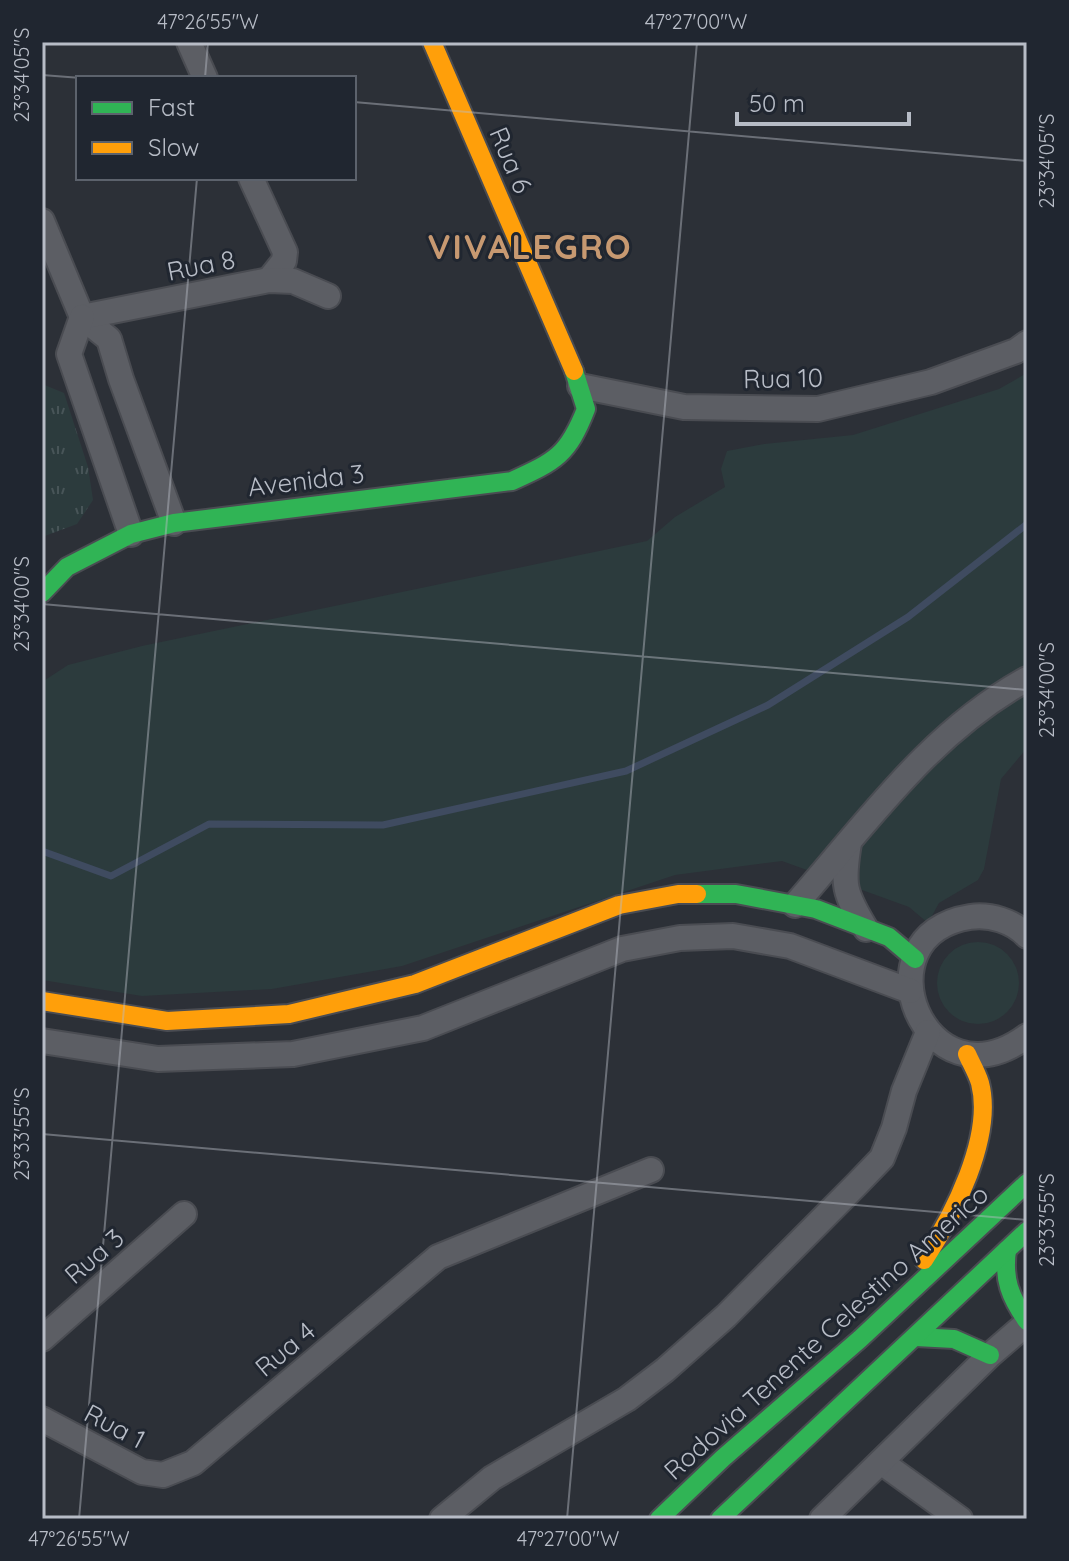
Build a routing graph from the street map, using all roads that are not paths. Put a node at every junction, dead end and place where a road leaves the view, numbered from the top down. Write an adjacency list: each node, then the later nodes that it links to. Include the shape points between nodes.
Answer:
1 (189, 42): 3 (street)
2 (434, 43): 11 (main road, Rua 6)
3 (204, 76)
4 (252, 180): 6 (street, via 285,252)
5 (42, 221): 8 (street)
6 (269, 280): 7 (street, Rua 8, via 293,281); 8 (street, Rua 8)
7 (328, 296)
8 (82, 317): 10 (street, via 109,339); 12 (street, via 69,354)
9 (1027, 343): 11 (street, Rua 10, via 931,382 818,409 684,407)
10 (121, 379): 12 (street); 14 (street)
11 (580, 386): 13 (main road, Rua 6, via 586,409)
12 (83, 390): 15 (street)
13 (577, 432): 14 (main road, Avenida 3, via 557,461 512,481)
14 (174, 523): 15 (main road, Avenida 3)
15 (131, 534): 16 (main road, Avenida 3, via 67,567)
16 (42, 593)
17 (1027, 679): 18 (street, via 947,734 895,785)
18 (849, 843): 19 (street); 20 (street, via 845,888)
19 (795, 905): 20 (main road); 24 (main road, via 736,894 678,894 619,905 415,984 289,1014 167,1021)
20 (866, 929): 22 (main road, via 889,937)
21 (1026, 932): 22 (street, via 1002,920 959,919 925,941)
22 (915, 959): 23 (street)
23 (910, 991): 25 (street); 27 (street, via 790,946 733,936 680,938 622,949 423,1028 293,1054 158,1059)
24 (42, 1001)
25 (928, 1032): 28 (street); 42 (street, via 882,1158 726,1316 627,1399 492,1478)
26 (1027, 1036): 28 (street, via 988,1054)
27 (42, 1041)
28 (967, 1054): 34 (main road, via 981,1087 978,1136 968,1174 945,1230)
29 (651, 1170): 41 (street, Rua 4, via 438,1257 193,1463)
30 (1027, 1183): 34 (main road, Rodovia Tenente Celestino Americo)
31 (184, 1214): 37 (street, Rua 3)
32 (1027, 1231): 33 (main road)
33 (1007, 1250): 35 (main road, via 1004,1281); 36 (main road)
34 (885, 1316): 43 (main road, Rodovia Tenente Celestino Americo)
35 (1027, 1322): 38 (street)
36 (916, 1337): 38 (main road, via 945,1335); 44 (main road)
37 (42, 1339)
38 (990, 1355): 40 (street)
39 (42, 1419): 41 (street, Rua 1, via 142,1472)
40 (881, 1462): 45 (street); 46 (street)
41 (163, 1475)
42 (442, 1519)
43 (659, 1519)
44 (720, 1519)
45 (822, 1519)
46 (960, 1519)

